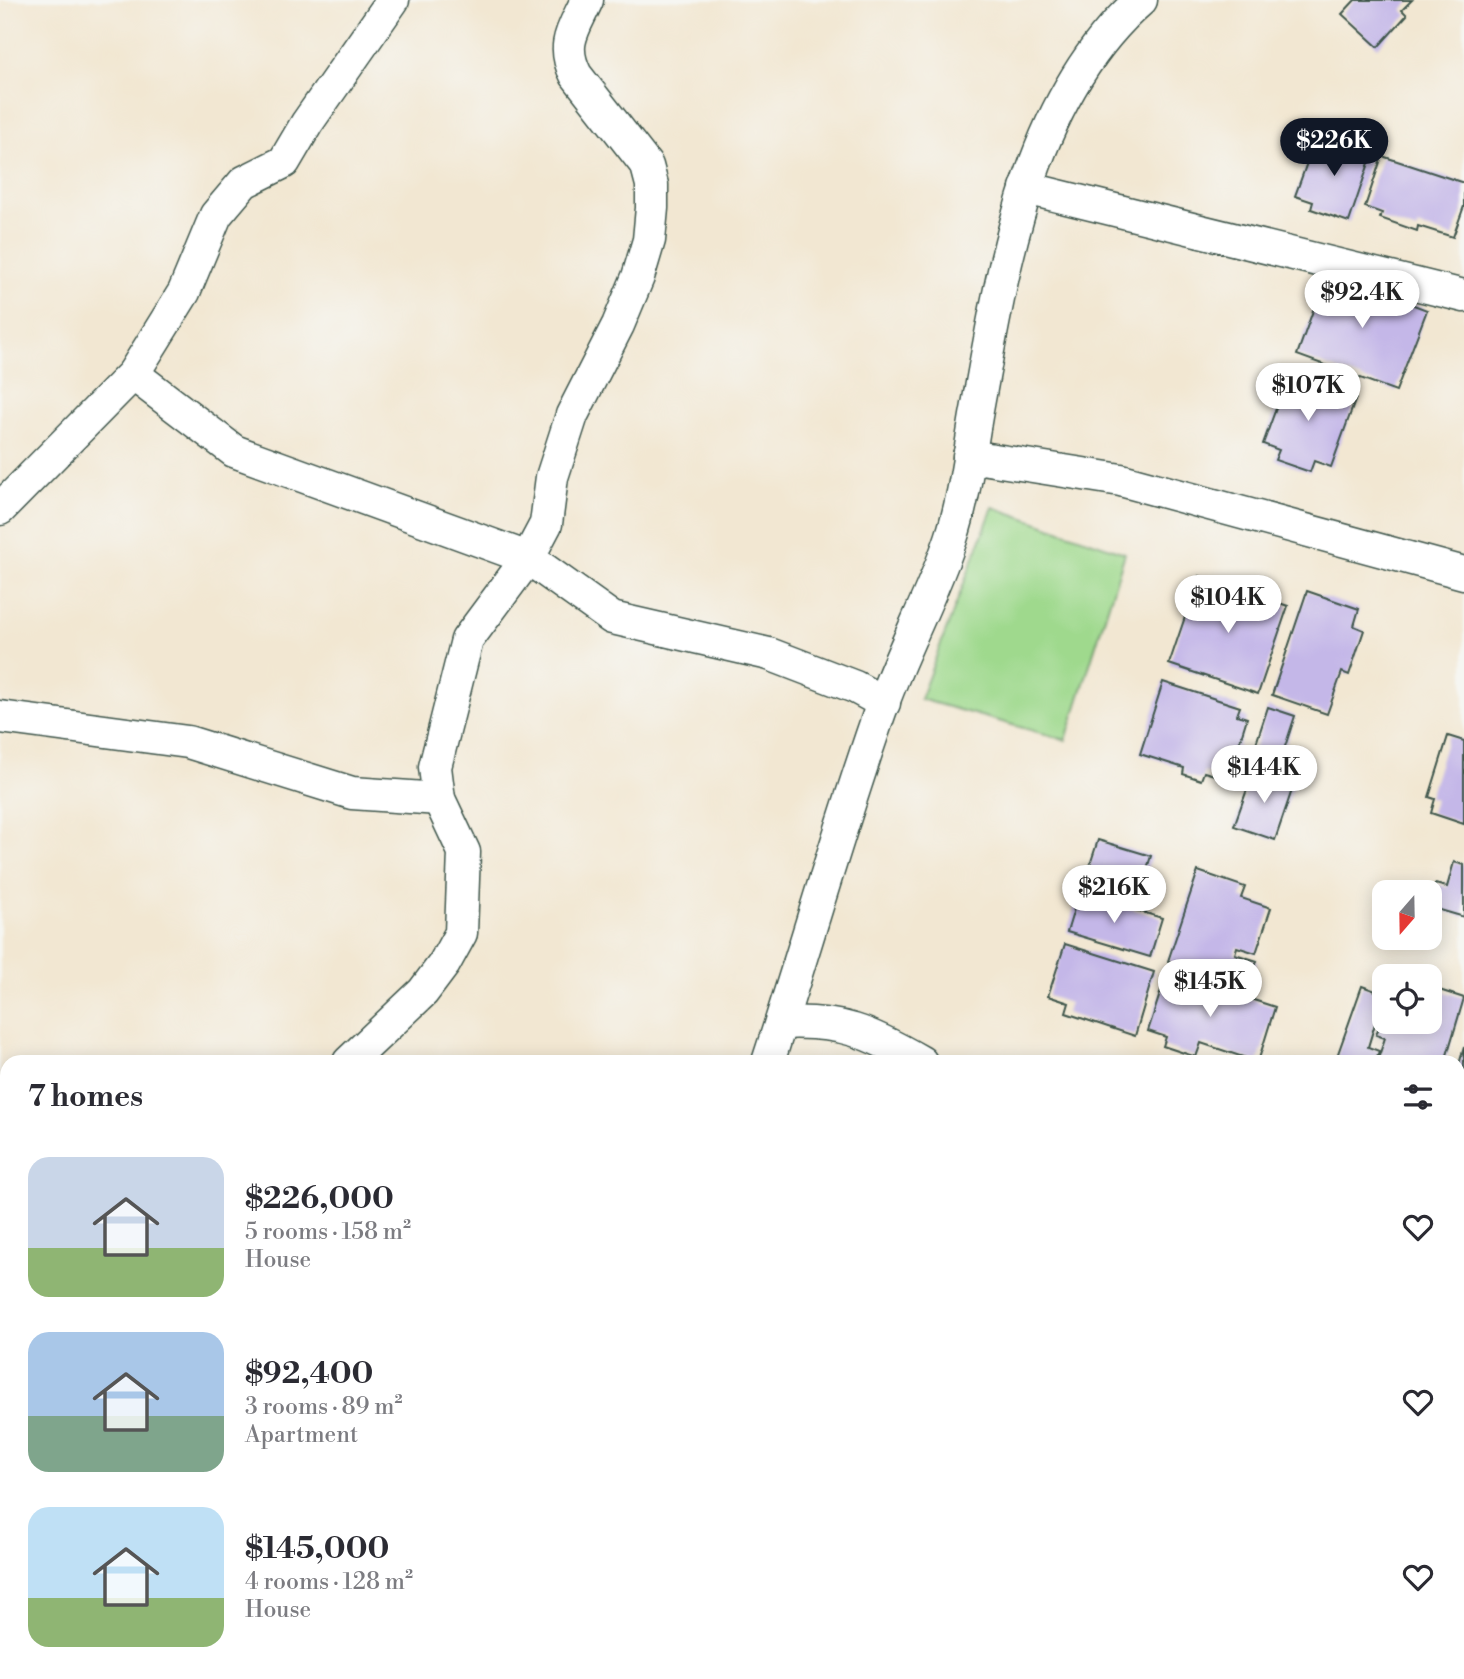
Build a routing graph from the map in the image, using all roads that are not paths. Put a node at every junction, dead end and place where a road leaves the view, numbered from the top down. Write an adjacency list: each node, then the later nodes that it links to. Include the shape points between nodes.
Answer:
1 (393, 0): 6 (street, via 284,162 244,183 216,215 184,292)
2 (587, 0): 9 (street, via 568,42 569,60 647,166 652,185 649,240 618,325 572,415 552,477 547,524)
3 (1141, 0): 4 (street, via 1114,23 1085,64)
4 (1026, 188): 5 (street); 7 (street, via 1008,248)
5 (1464, 296)
6 (133, 374): 8 (street); 9 (street, via 234,451)
7 (969, 456): 10 (street, via 1121,480); 11 (street, via 951,538)
8 (0, 509)
9 (528, 558): 11 (street, via 612,618 769,654); 13 (street, via 467,640 435,767)
10 (1464, 573)
11 (884, 703): 14 (street)
12 (0, 717): 13 (street, via 188,742 352,793)
13 (439, 799): 15 (street, via 464,852 461,933 422,992)
14 (781, 1023): 16 (street); 17 (street, via 818,1021 854,1028)
15 (356, 1055)
16 (770, 1055)
17 (907, 1055)

